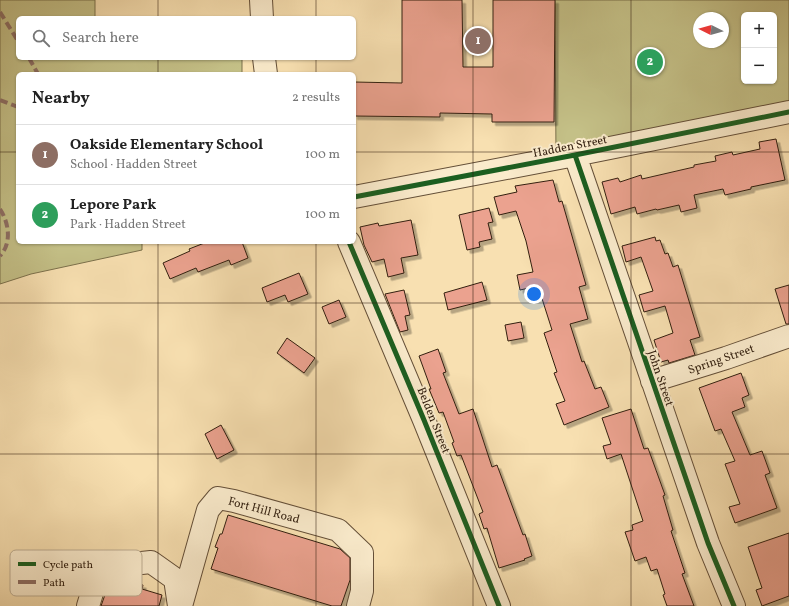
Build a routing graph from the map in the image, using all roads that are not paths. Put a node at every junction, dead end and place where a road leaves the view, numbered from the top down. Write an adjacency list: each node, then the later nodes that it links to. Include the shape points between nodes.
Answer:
1 (261, 0): 2 (street)
2 (262, 16)
3 (264, 60): 4 (street)
4 (266, 72)
5 (789, 112): 6 (street, Hadden Street)
6 (575, 155): 7 (street, Hadden Street); 10 (street, John Street)
7 (356, 197)
8 (350, 244): 16 (street, Belden Street)
9 (789, 336): 10 (street, Spring Street)
10 (652, 381): 17 (street, John Street, via 708,543)
11 (142, 563): 14 (street, Fort Hill Road, via 151,562 175,579)
12 (91, 596): 13 (street, Fort Hill Road)
13 (88, 606)
14 (180, 606): 15 (street, Fort Hill Road, via 208,510 218,498 234,500 338,530 362,553 362,591)
15 (358, 606)
16 (499, 606)
17 (734, 606)

